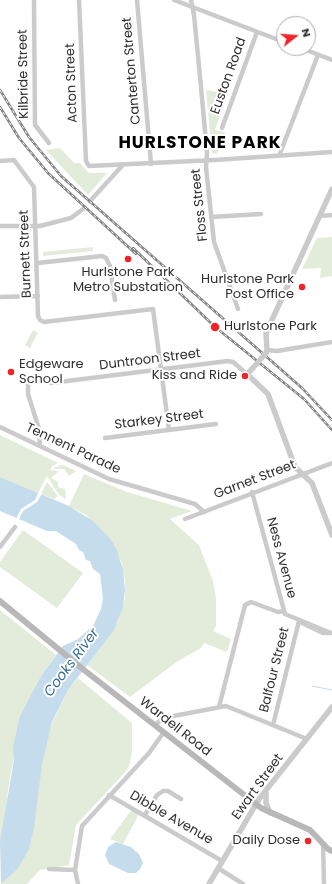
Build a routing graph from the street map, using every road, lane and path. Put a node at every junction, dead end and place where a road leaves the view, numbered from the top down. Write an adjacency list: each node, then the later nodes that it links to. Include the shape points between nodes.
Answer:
1 (34, 0): 12 (street, Kilbride Street, via 35,125)
2 (79, 0): 18 (street, Acton Street, via 86,164 91,167)
3 (137, 0): 17 (street, Canterton Street)
4 (174, 0): 6 (street)
5 (191, 0): 6 (street, Floss Street)
6 (192, 7): 7 (street); 16 (street, Floss Street)
7 (257, 32): 8 (street); 11 (street, Euston Road)
8 (276, 39)
9 (318, 55): 10 (street); 14 (street)
10 (332, 60)
11 (222, 128)
12 (49, 144)
13 (332, 152): 14 (street)
14 (279, 156): 16 (street)
15 (0, 161): 27 (street, Burnett Street, via 14,160 34,187)
16 (206, 161): 17 (street); 25 (street, Floss Street)
17 (151, 164): 18 (street)
18 (122, 166): 20 (street)
19 (332, 189): 24 (street)
20 (90, 201)
21 (83, 209): 27 (street, via 71,218)
22 (261, 214): 25 (street)
23 (332, 215): 24 (street)
24 (320, 216): 34 (street, via 266,333)
25 (211, 217): 32 (street, Floss Street, via 214,242)
26 (0, 226): 27 (street)
27 (36, 226): 28 (street, Burnett Street)
28 (38, 263): 29 (street, Burnett Street); 31 (street, via 102,256 110,266)
29 (38, 296): 30 (street); 35 (street, Burnett Street, via 40,320 44,322 153,309)
30 (0, 297)
31 (115, 300)
32 (238, 309)
33 (332, 342): 34 (street)
34 (266, 352): 36 (street, bridge)
35 (161, 369): 36 (street, Duntroon Street, via 230,361); 38 (street, Duntroon Street); 41 (street)
36 (247, 374): 45 (street, via 268,394 295,467)
37 (28, 382): 43 (street, via 28,394 39,429)
38 (51, 383)
39 (216, 424): 41 (street, Starkey Street)
40 (0, 427): 43 (street, Tennent Parade)
41 (169, 430): 42 (street, Starkey Street)
42 (105, 438)
43 (40, 446): 47 (street, Tennent Parade, via 109,479 195,504)
44 (332, 463): 45 (street, Garnet Street)
45 (303, 474): 46 (street, Garnet Street); 50 (street, via 312,483)
46 (252, 492): 47 (street, Garnet Street); 55 (street, Ness Avenue)
47 (204, 512): 48 (street, Garnet Street)
48 (185, 519)
49 (15, 527): 51 (street)
50 (332, 534)
51 (0, 547)
52 (0, 601): 54 (main road, Wardell Road)
53 (0, 605): 54 (main road, Wardell Road)
54 (10, 610): 60 (main road, Wardell Road)
55 (284, 611): 56 (street, Ness Avenue, via 287,616); 58 (street, via 278,612 250,602 245,606)
56 (299, 621): 57 (street, Ness Avenue); 61 (street, Balfour Street)
57 (332, 633)
58 (219, 707): 60 (street, via 162,718); 61 (street, via 226,706)
59 (332, 707): 63 (street, Ewart Street)
60 (155, 725): 62 (main road, Wardell Road)
61 (273, 725): 63 (street)
62 (164, 732): 65 (street); 67 (main road, Wardell Road)
63 (307, 739): 64 (street, Ewart Street)
64 (266, 791): 67 (street, Ewart Street); 68 (street, via 266,803)
65 (109, 795): 69 (street, Dibble Avenue); 75 (street, via 82,826)
66 (181, 799): 69 (street, via 168,791 163,791 157,795)
67 (256, 804): 68 (main road, Wardell Road); 72 (street, Ewart Street)
68 (270, 813): 70 (main road, Wardell Road, via 310,830)
69 (145, 816): 72 (street, Dibble Avenue)
70 (323, 843): 71 (main road, Wardell Road); 79 (street)
71 (332, 851)
72 (222, 861): 73 (street, Ewart Street)
73 (218, 868): 77 (street, Ewart Street); 78 (street)
74 (49, 869): 75 (street)
75 (75, 870): 76 (street)
76 (78, 884)
77 (209, 884)
78 (243, 884)
79 (324, 884)

